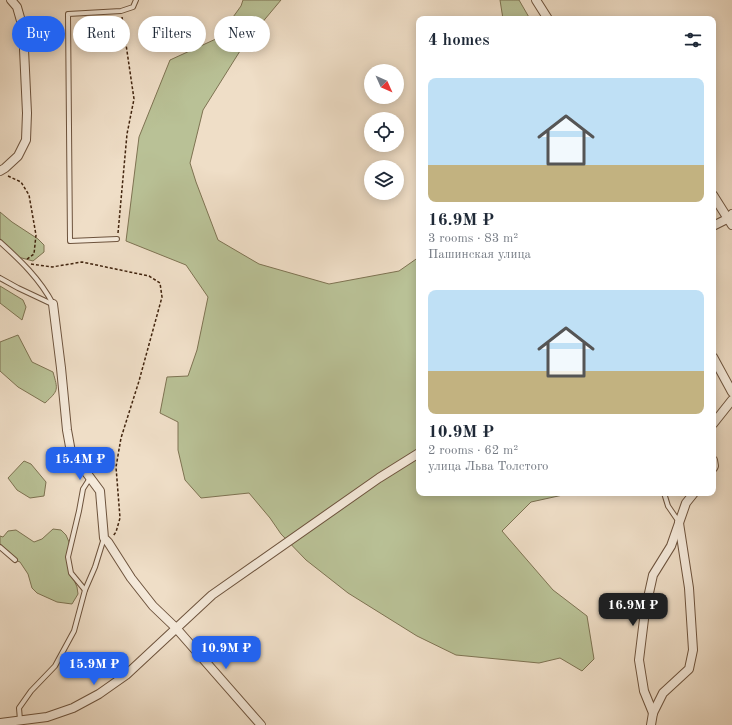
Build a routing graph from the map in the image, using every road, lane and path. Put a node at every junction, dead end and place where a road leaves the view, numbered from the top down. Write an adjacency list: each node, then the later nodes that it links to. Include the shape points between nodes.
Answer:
1 (11, 0): 6 (street, via 17,7 23,28 26,140 18,156)
2 (136, 0): 4 (lane, via 133,6)
3 (536, 0): 5 (street)
4 (121, 11): 10 (path, via 134,100 127,134); 10 (lane, via 68,14 70,241)
5 (546, 16)
6 (2, 173): 12 (path, via 21,182 29,195 36,235 34,254)
7 (716, 199): 8 (street)
8 (730, 219): 9 (street)
9 (716, 225)
10 (118, 239)
11 (0, 242): 12 (lane)
12 (22, 262): 14 (lane, via 46,290); 24 (path, via 52,268 82,262 149,276 160,282 162,297 121,438 116,467 120,518 116,532)
13 (0, 278): 14 (lane)
14 (53, 304): 20 (street, via 71,452)
15 (716, 363): 16 (street)
16 (732, 392)
17 (732, 400): 18 (street)
18 (716, 420)
19 (416, 455): 28 (street, via 212,595)
20 (90, 478): 24 (street, via 100,491); 27 (lane, via 83,489 68,557 71,573)
21 (665, 496): 23 (lane, via 668,506)
22 (692, 496): 23 (street)
23 (679, 522): 29 (street, via 671,546 653,575 644,618 639,660 644,691); 29 (street, via 689,588 693,650 688,669 663,693)
24 (106, 540): 27 (lane); 28 (street, via 152,606)
25 (0, 547): 26 (lane)
26 (15, 560)
27 (85, 590): 30 (lane, via 74,631 55,666 19,708)
28 (176, 628): 30 (street, via 126,675 99,694 73,708 47,717); 32 (street)
29 (653, 713): 33 (street)
30 (20, 722): 31 (street)
31 (0, 724)
32 (261, 725)
33 (651, 725)

